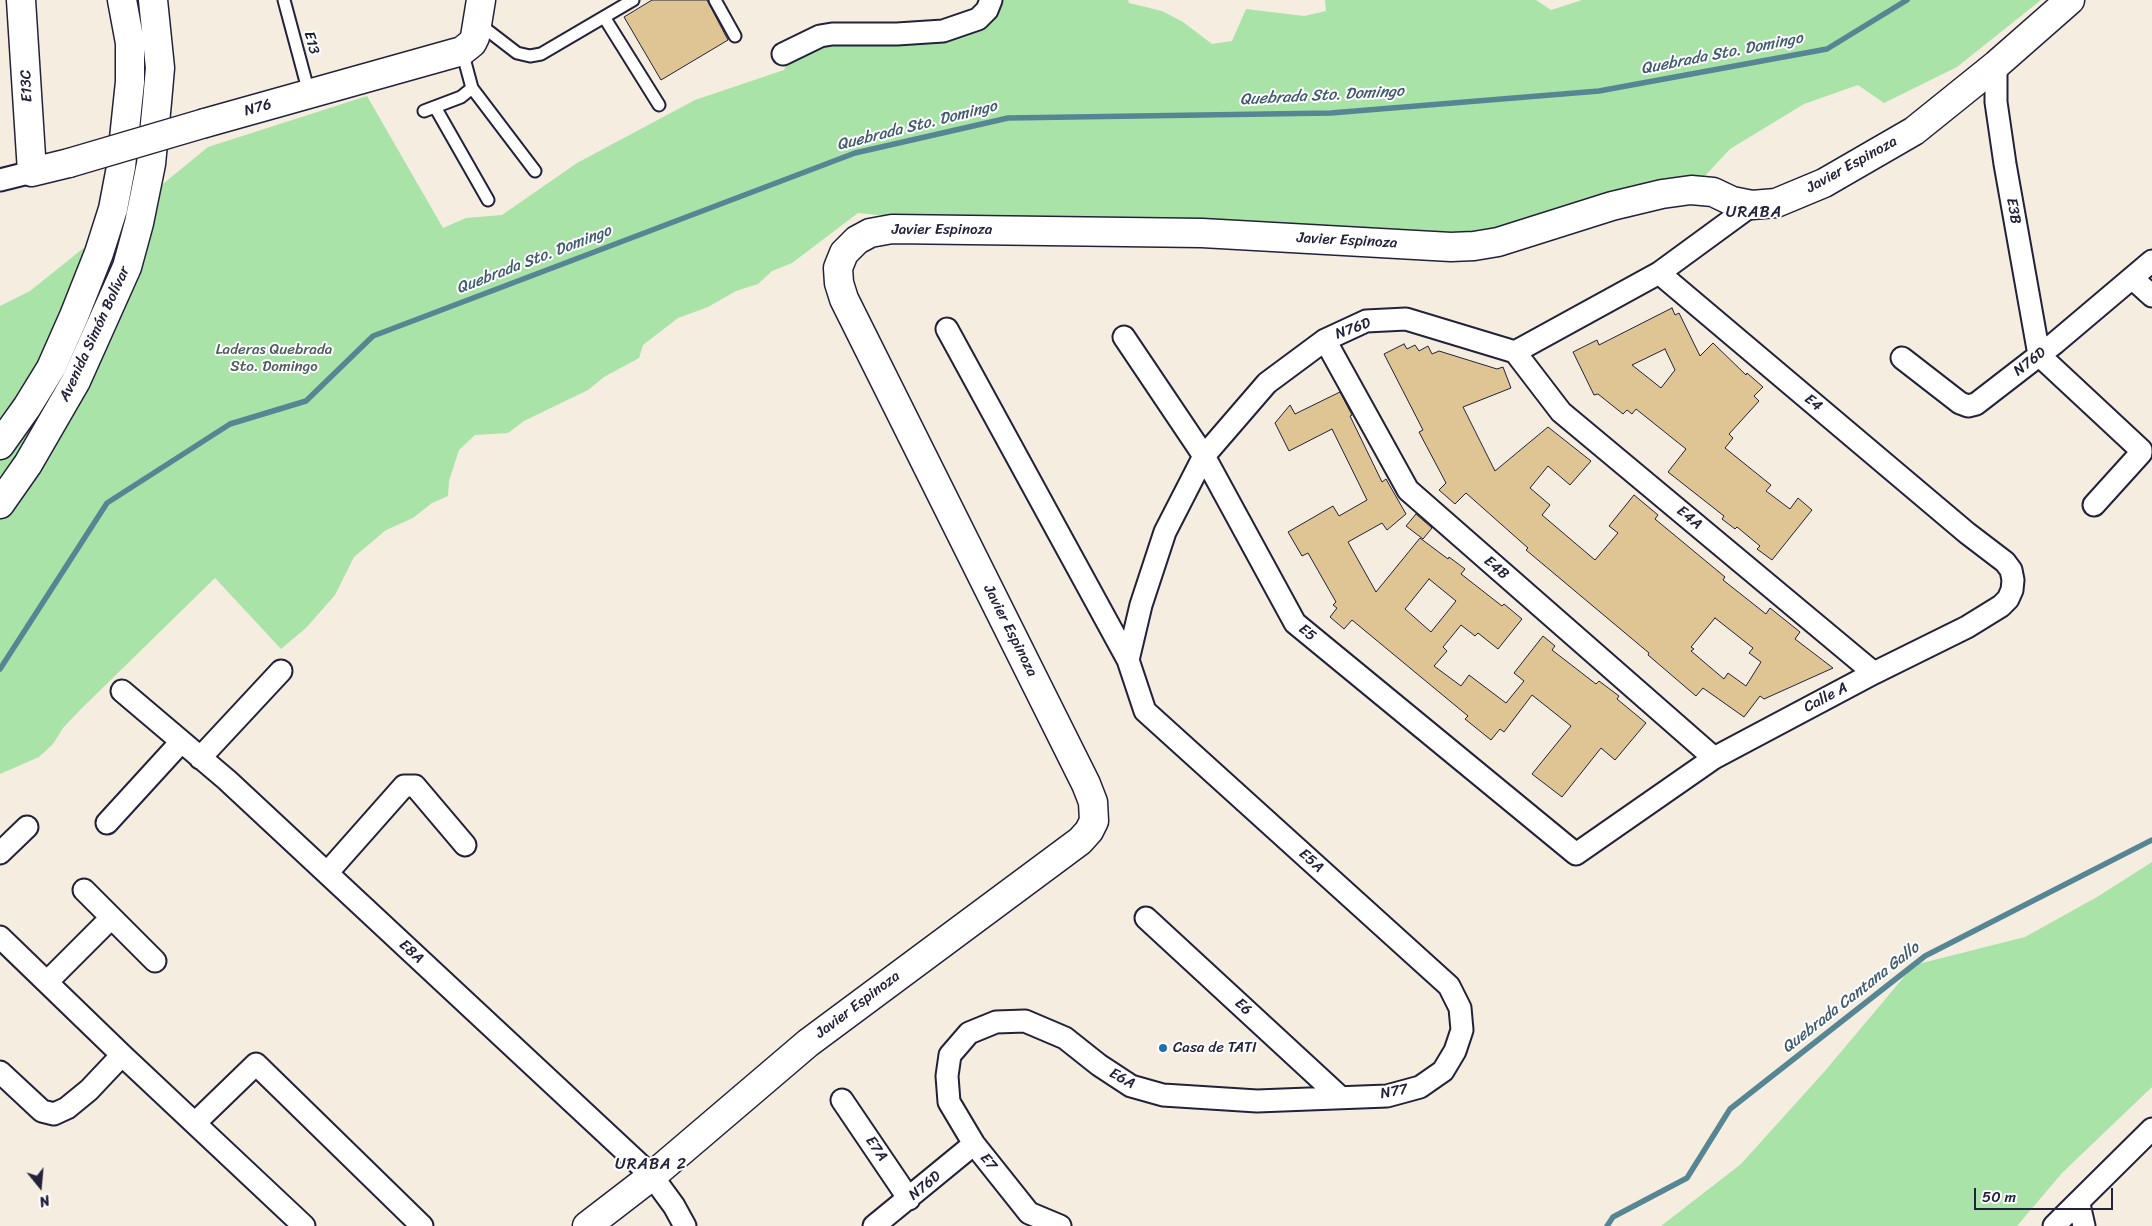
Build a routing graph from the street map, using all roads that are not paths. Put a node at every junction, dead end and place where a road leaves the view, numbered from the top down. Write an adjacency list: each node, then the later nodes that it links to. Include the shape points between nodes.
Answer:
1 (21, 0): 19 (main road, E13C)
2 (122, 0): 33 (main road, Avenida Simón Bolívar, via 130,43 130,82 121,167 112,209 99,254 51,368)
3 (153, 0): 35 (main road, Avenida Simón Bolívar, via 160,68 151,164 127,267 76,381 28,464)
4 (284, 0): 16 (lane, E13)
5 (634, 0): 10 (lane)
6 (715, 0): 11 (lane)
7 (991, 0): 13 (street, via 978,19 949,29 897,34 832,34 820,36)
8 (2070, 0): 14 (main road, Javier Espinoza)
9 (480, 12): 10 (lane, via 522,56 541,54); 12 (main road, via 472,43)
10 (604, 17): 17 (lane)
11 (735, 36)
12 (462, 51): 15 (lane); 16 (main road, N76)
13 (783, 54)
14 (1996, 65): 22 (main road, Javier Espinoza, via 1914,131 1824,184 1776,203); 31 (street, E3B, via 1996,102 2005,164)
15 (472, 88): 18 (lane); 21 (lane, via 461,97 429,109)
16 (309, 93): 19 (main road, N76, bridge)
17 (659, 105)
18 (535, 171)
19 (32, 172): 20 (street, N76)
20 (0, 180)
21 (488, 200)
22 (1752, 205): 24 (street); 66 (main road, Javier Espinoza, via 1732,202 1713,192 1691,190 1662,194 1612,206 1498,242 1451,247 1202,233 892,229 870,233 857,240 844,253 838,268 844,299 1086,784 1093,802 1094,821 1080,841 808,1043)
23 (2152, 261): 25 (street, N76D)
24 (1659, 273): 30 (street); 37 (street, E4)
25 (2132, 278): 26 (street); 31 (street, N76D)
26 (2152, 296)
27 (947, 329): 38 (street, E5A)
28 (1124, 338): 34 (street, E5)
29 (1325, 340): 30 (street, N76D, via 1366,321 1406,318); 34 (street, N76D, via 1267,383); 44 (street, E4B, via 1408,490)
30 (1515, 352): 40 (street, E4A, via 1561,412)
31 (2039, 355): 32 (street, N76D, via 1976,404 1968,406 1960,404); 36 (street, via 2141,450)
32 (1902, 358)
33 (0, 445)
34 (1204, 456): 38 (street, N76D, via 1165,532 1141,605); 49 (street, E5, via 1295,623)
35 (0, 504)
36 (2094, 505)
37 (1967, 533): 40 (street, Calle A, via 2005,562 2010,570 2013,580 2008,599 1967,627)
38 (1128, 660): 58 (street, E5A, via 1145,711 1449,986 1460,1008 1462,1030)
39 (281, 671): 43 (street)
40 (1874, 673): 44 (street, Calle A)
41 (122, 691): 42 (street, E8A)
42 (181, 742): 43 (street, E8A); 45 (street)
43 (200, 758): 50 (street, E8A)
44 (1714, 758): 49 (street, Calle A)
45 (107, 823)
46 (28, 827): 48 (street)
47 (465, 845): 50 (street, via 415,786 404,786)
48 (0, 853)
49 (1576, 854)
50 (326, 873): 66 (street, E8A)
51 (84, 890): 52 (street)
52 (111, 918): 55 (street); 56 (street)
53 (1146, 918): 61 (street, E6)
54 (0, 937): 56 (street)
55 (155, 961)
56 (47, 982): 57 (street)
57 (122, 1055): 59 (street, via 89,1090 54,1114 42,1111); 63 (street)
58 (1443, 1071): 61 (street, N77, via 1420,1087 1387,1096)
59 (0, 1072)
60 (947, 1076): 61 (street, E6A, via 950,1055 969,1032 996,1022 1025,1021 1065,1038 1131,1086 1163,1095 1258,1102); 65 (street, E7, via 949,1102)
61 (1340, 1097)
62 (842, 1100): 67 (street, E7A)
63 (195, 1123): 69 (street); 70 (street, via 256,1064)
64 (2152, 1129): 68 (street)
65 (974, 1144): 67 (street, N76D); 74 (street, E7, via 1029,1212)
66 (652, 1176): 71 (main road, Javier Espinoza); 72 (street, E8A)
67 (909, 1199): 73 (street, N76D)
68 (2079, 1204): 75 (street); 76 (street)
69 (304, 1226)
70 (422, 1226)
71 (587, 1226)
72 (685, 1226)
73 (874, 1226)
74 (1060, 1226)
75 (2054, 1226)
76 (2084, 1226)

